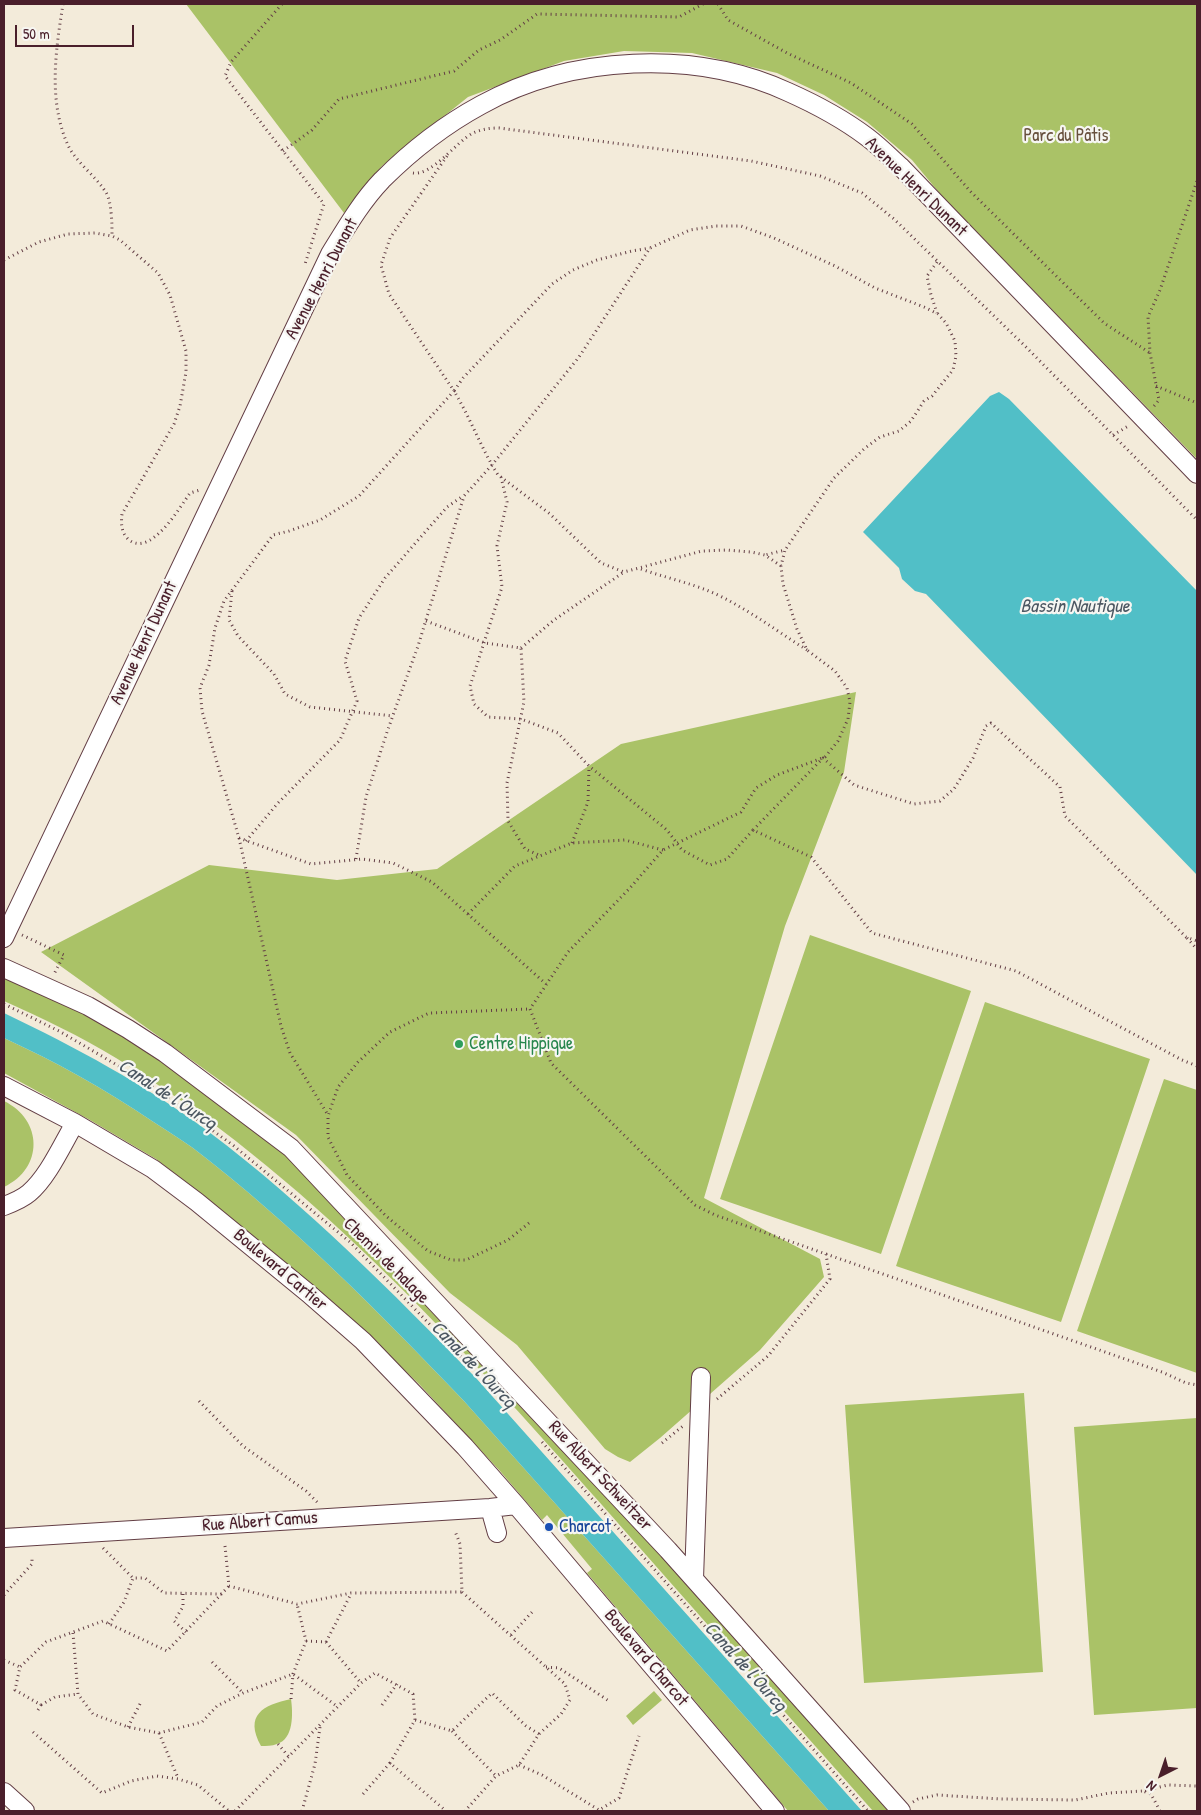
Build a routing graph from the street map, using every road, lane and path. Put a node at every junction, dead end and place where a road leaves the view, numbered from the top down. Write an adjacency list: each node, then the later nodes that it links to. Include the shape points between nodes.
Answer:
1 (63, 4): 9 (path, via 55,70 59,118 67,145 107,192)
2 (282, 4): 5 (path, via 231,62 226,76)
3 (703, 4): 5 (path, via 679,17 537,14 500,40 479,50 454,71 339,99 312,130)
4 (718, 4): 15 (path, via 728,20 787,53 852,83 912,124 970,191 1104,323)
5 (283, 151): 13 (path, via 324,204)
6 (448, 154): 7 (path, via 427,170); 12 (path, via 474,133 500,128 792,169 862,193); 17 (path, via 390,238 381,265 389,294)
7 (412, 173)
8 (1197, 182): 15 (path, via 1148,317)
9 (112, 236): 11 (path, via 68,234 39,242); 23 (path, via 158,274 170,295 186,351 186,372 174,424 122,514 123,532 130,540 148,542 166,526 190,493 202,490)
10 (650, 248): 14 (path, via 690,230 741,226 774,238 875,288); 17 (path, via 596,260 552,284); 20 (path, via 579,357)
11 (4, 260)
12 (937, 262): 14 (path, via 927,276); 25 (path)
13 (304, 267)
14 (938, 314): 26 (path, via 955,341 953,370 924,401 911,421 899,431 880,437 834,478)
15 (1150, 353): 16 (path)
16 (1156, 386): 18 (path); 19 (path, via 1159,400)
17 (454, 391): 20 (path); 31 (path, via 359,496 320,520 273,535)
18 (1197, 403)
19 (1143, 417): 21 (street, Avenue Henri Dunant); 23 (street, Avenue Henri Dunant, via 901,167 866,137 821,108 754,79 682,64 635,63 574,71 527,84 482,104 438,132 382,180 330,254)
20 (492, 465): 22 (path); 24 (path)
21 (1197, 474)
22 (501, 477): 30 (path, via 550,514 601,563); 33 (path, via 507,502 497,546 502,587)
23 (214, 496): 50 (street, Avenue Henri Dunant)
24 (464, 496): 32 (path); 36 (path, via 447,507 391,571 358,618 345,661 356,701)
25 (1197, 520)
26 (785, 550): 27 (path); 28 (path)
27 (765, 555): 28 (path); 29 (path, via 727,550 702,551)
28 (781, 566): 35 (path, via 789,606)
29 (640, 569): 30 (path); 35 (path, via 689,582 725,598)
30 (624, 572): 34 (path, via 554,620)
31 (233, 589): 36 (path, via 228,620 238,636 274,674 285,694 310,707); 42 (path, via 224,601 215,628 209,665 200,688 202,711)
32 (426, 621): 33 (path); 37 (path)
33 (485, 643): 34 (path); 38 (path, via 470,686 474,704 488,717)
34 (521, 648): 38 (path, via 524,702)
35 (807, 650): 39 (path, via 835,671 847,688 850,702 848,719 838,741)
36 (352, 711): 37 (path); 43 (path, via 340,740)
37 (393, 716): 48 (path, via 366,798)
38 (521, 719): 40 (path, via 558,733); 47 (path, via 507,783 508,822 525,850)
39 (823, 758): 41 (path); 45 (path, via 777,774 756,788 740,812); 51 (path, via 854,785 914,804 940,801 954,789 973,758 986,726 991,723 1060,786 1065,816)
40 (589, 766): 44 (path, via 588,802); 45 (path, via 668,830)
41 (753, 830): 45 (path, via 727,859 710,865 682,850); 59 (path, via 811,857 872,933 1016,971)
42 (239, 838): 43 (path); 61 (path, via 281,1026 290,1053)
43 (246, 841): 48 (path, via 311,864)
44 (572, 843): 46 (path, via 625,840); 47 (path)
45 (678, 843): 46 (path)
46 (663, 850): 55 (path, via 568,952)
47 (541, 856): 49 (path, via 515,866)
48 (356, 859): 49 (path, via 393,863 432,882)
49 (468, 914): 55 (path)
50 (10, 938): 56 (path, via 19,933 64,955)
51 (1186, 938): 52 (path); 53 (path)
52 (1197, 941)
53 (1197, 948)
54 (4, 968): 56 (street, Rue Albert Schweitzer)
55 (546, 984): 58 (path)
56 (47, 986): 83 (street, Rue Albert Schweitzer, via 88,1006 165,1053 291,1148)
57 (4, 1004): 66 (path, Chemin de halage, via 59,1031 146,1082 234,1146 350,1242)
58 (530, 1009): 61 (path, via 429,1013 390,1032 358,1062 338,1088); 65 (path, via 551,1063 695,1205 714,1215)
59 (1197, 1066)
60 (4, 1086): 62 (street, Boulevard Cartier)
61 (328, 1116): 64 (path, via 328,1137 347,1175 386,1216 428,1251 451,1260 466,1260 508,1240)
62 (75, 1123): 63 (street, via 38,1183 29,1193); 73 (street, Boulevard Cartier, via 153,1169 308,1293 412,1390)
63 (4, 1206)
64 (529, 1223)
65 (826, 1254): 68 (path); 70 (path, via 830,1279 768,1356)
66 (475, 1371)
67 (701, 1377): 70 (street)
68 (1197, 1385)
69 (199, 1401): 75 (path, via 243,1446 306,1491)
70 (700, 1413): 72 (path); 83 (street)
71 (537, 1436): 139 (path)
72 (662, 1443)
73 (516, 1505): 74 (street, Rue Albert Camus); 138 (street, Boulevard Charcot)
74 (490, 1508): 75 (street, Rue Albert Camus, via 457,1504 417,1506 367,1510); 77 (street)
75 (333, 1518): 78 (street, Rue Albert Camus)
76 (455, 1532): 85 (path, via 460,1544)
77 (497, 1532)
78 (4, 1538)
79 (98, 1542): 82 (path)
80 (226, 1546): 84 (path)
81 (32, 1560): 89 (path)
82 (133, 1578): 87 (path, via 145,1578 164,1593); 92 (path, via 124,1602)
83 (694, 1579): 140 (street, Rue Albert Schweitzer)
84 (229, 1586): 88 (path); 90 (path)
85 (462, 1592): 86 (path); 95 (path)
86 (351, 1593): 90 (path); 97 (path)
87 (183, 1594): 88 (path); 93 (path, via 183,1607 174,1621)
88 (222, 1594): 93 (path)
89 (4, 1595)
90 (297, 1604): 96 (path)
91 (533, 1611): 95 (path)
92 (110, 1624): 93 (path, via 167,1651); 94 (path, via 103,1621)
93 (186, 1632)
94 (74, 1633): 100 (path, via 46,1642); 106 (path)
95 (511, 1636): 101 (path)
96 (306, 1641): 97 (path); 102 (path)
97 (326, 1642): 103 (path)
98 (4, 1660): 100 (path)
99 (212, 1662): 105 (path)
100 (20, 1667): 110 (path, via 15,1690)
101 (546, 1667): 108 (path, via 558,1668); 120 (path, via 565,1684 570,1700 561,1714)
102 (293, 1674): 105 (path); 107 (path); 112 (path)
103 (361, 1683): 104 (path, via 375,1673); 112 (path)
104 (397, 1684): 111 (path); 114 (path, via 413,1694)
105 (243, 1693): 119 (path, via 216,1706 202,1722)
106 (78, 1694): 110 (path, via 56,1697); 116 (path, via 93,1714)
107 (291, 1699)
108 (608, 1700)
109 (141, 1702): 116 (path)
110 (41, 1705): 113 (path)
111 (382, 1705)
112 (338, 1707): 115 (path)
113 (38, 1710)
114 (415, 1720): 117 (path); 124 (path)
115 (320, 1726): 123 (path); 135 (path, via 315,1764)
116 (128, 1727): 119 (path)
117 (452, 1731): 120 (path, via 492,1693 526,1726); 126 (path)
118 (33, 1732): 127 (path, via 102,1793 131,1781 157,1776)
119 (159, 1733): 127 (path)
120 (539, 1734): 125 (path)
121 (638, 1736): 125 (path, via 619,1798 599,1810 542,1775)
122 (278, 1744): 123 (path)
123 (289, 1757): 134 (path)
124 (390, 1762): 131 (path); 136 (path)
125 (519, 1765): 126 (path)
126 (496, 1776): 137 (path)
127 (178, 1778): 133 (path, via 198,1785)
128 (1197, 1786): 130 (path, via 1168,1785)
129 (4, 1792): 132 (street)
130 (1143, 1792): 140 (path, via 1109,1793 1075,1800 937,1795 918,1798); 141 (path, via 1151,1794)
131 (363, 1794)
132 (25, 1811)
133 (229, 1811)
134 (235, 1811)
135 (302, 1811)
136 (446, 1811)
137 (465, 1811)
138 (775, 1811)
139 (868, 1811)
140 (901, 1811)
141 (1160, 1811)

